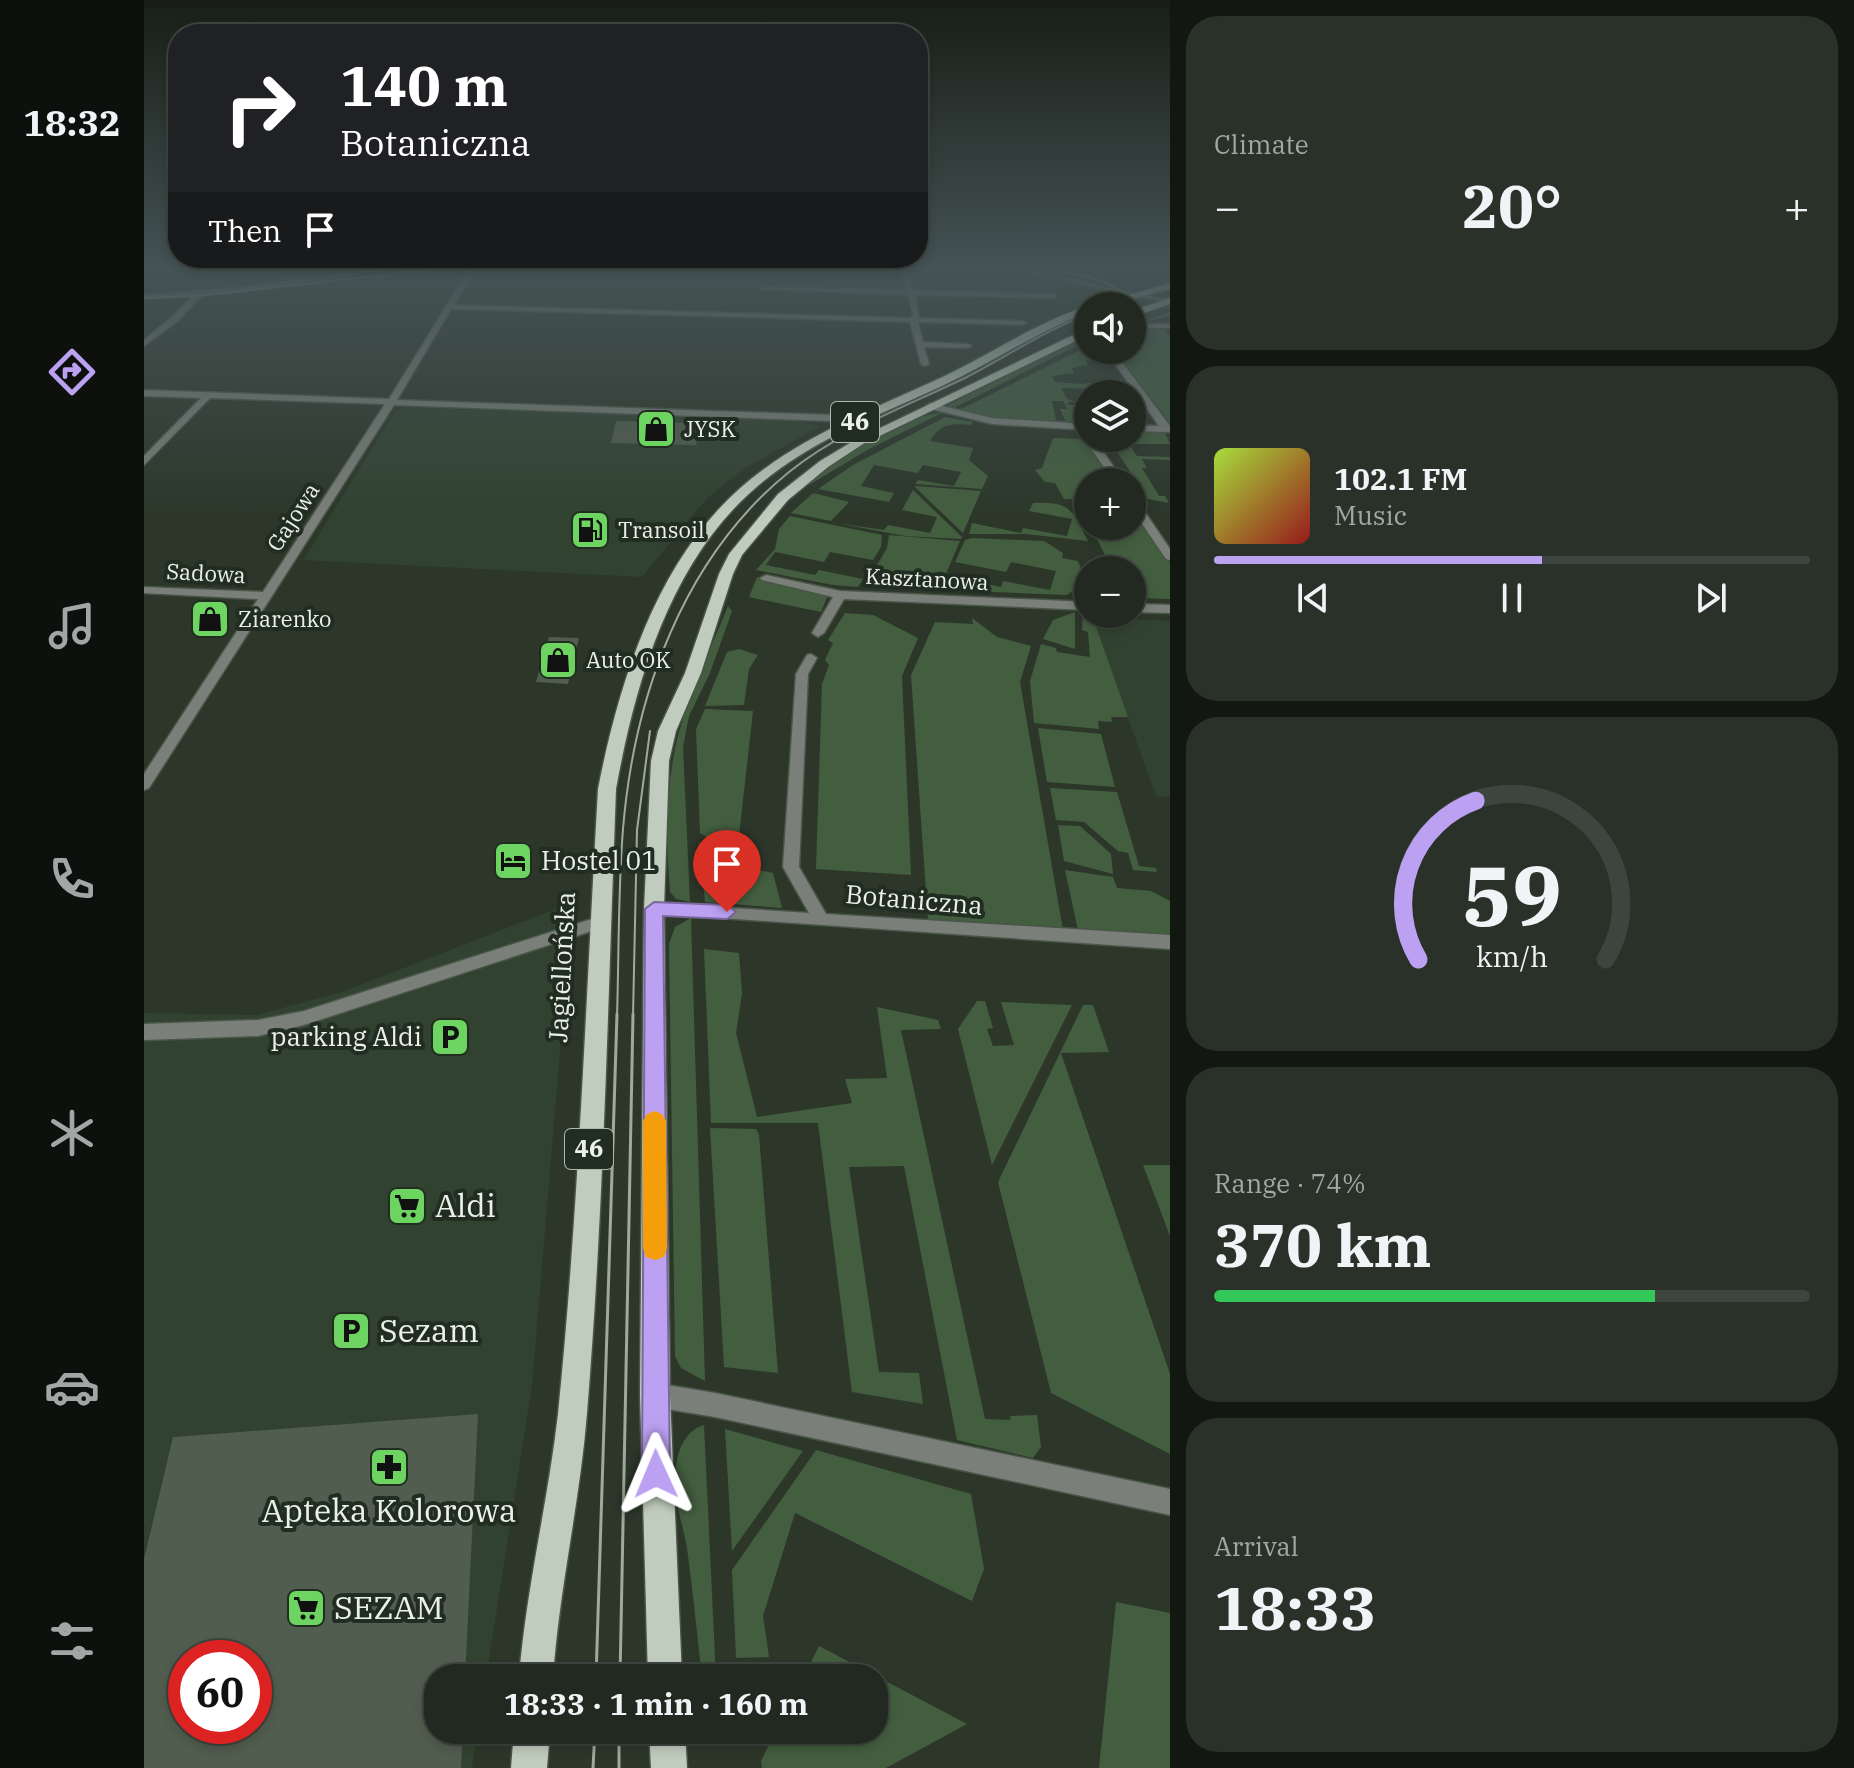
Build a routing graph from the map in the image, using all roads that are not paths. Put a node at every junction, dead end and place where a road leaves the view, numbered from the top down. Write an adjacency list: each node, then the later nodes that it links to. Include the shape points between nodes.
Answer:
1 (421, 352): 9 (street, Gajowa)
2 (921, 352): 5 (street)
3 (1002, 352): 12 (main road, Jagiellońska / 46)
4 (1045, 352): 10 (main road, 46)
5 (925, 364)
6 (1119, 364): 14 (street)
7 (144, 393): 8 (street)
8 (207, 396): 9 (street); 18 (street)
9 (390, 402): 11 (street); 25 (street, Gajowa)
10 (930, 406): 15 (street, via 992,421); 32 (main road, 46, via 824,464 783,497 736,554 667,731 657,795)
11 (798, 417): 12 (street); 16 (street, via 825,426)
12 (861, 419): 16 (main road, Jagiellońska / 46)
13 (1146, 428): 14 (street)
14 (1168, 429)
15 (1074, 430)
16 (823, 438): 34 (main road, Jagiellońska / 46, via 765,474 717,517 678,569 662,602 607,789)
17 (148, 442): 18 (street)
18 (162, 443): 19 (street)
19 (144, 462)
20 (1146, 522): 21 (street)
21 (1170, 557)
22 (766, 578): 24 (street, Kasztanowa)
23 (144, 590): 25 (street, Sadowa)
24 (840, 595): 26 (street, Kasztanowa); 29 (street)
25 (266, 596): 31 (street, Gajowa)
26 (1074, 605)
27 (1146, 608): 28 (street)
28 (1170, 609)
29 (818, 633)
30 (811, 658): 33 (street, via 802,674 791,867)
31 (144, 785)
32 (654, 909): 33 (street, Botaniczna); 37 (main road, 46)
33 (820, 917): 35 (street, Botaniczna, via 971,932)
34 (601, 922): 36 (street, via 304,1018 258,1028); 39 (main road, Jagiellońska / 46, via 580,1329)
35 (1170, 942)
36 (144, 1032)
37 (655, 1395): 38 (street); 40 (main road, 46)
38 (1170, 1502)
39 (537, 1664)
40 (665, 1664)
41 (531, 1744): 43 (main road)
42 (668, 1744): 44 (main road)
43 (529, 1768)
44 (669, 1768)

